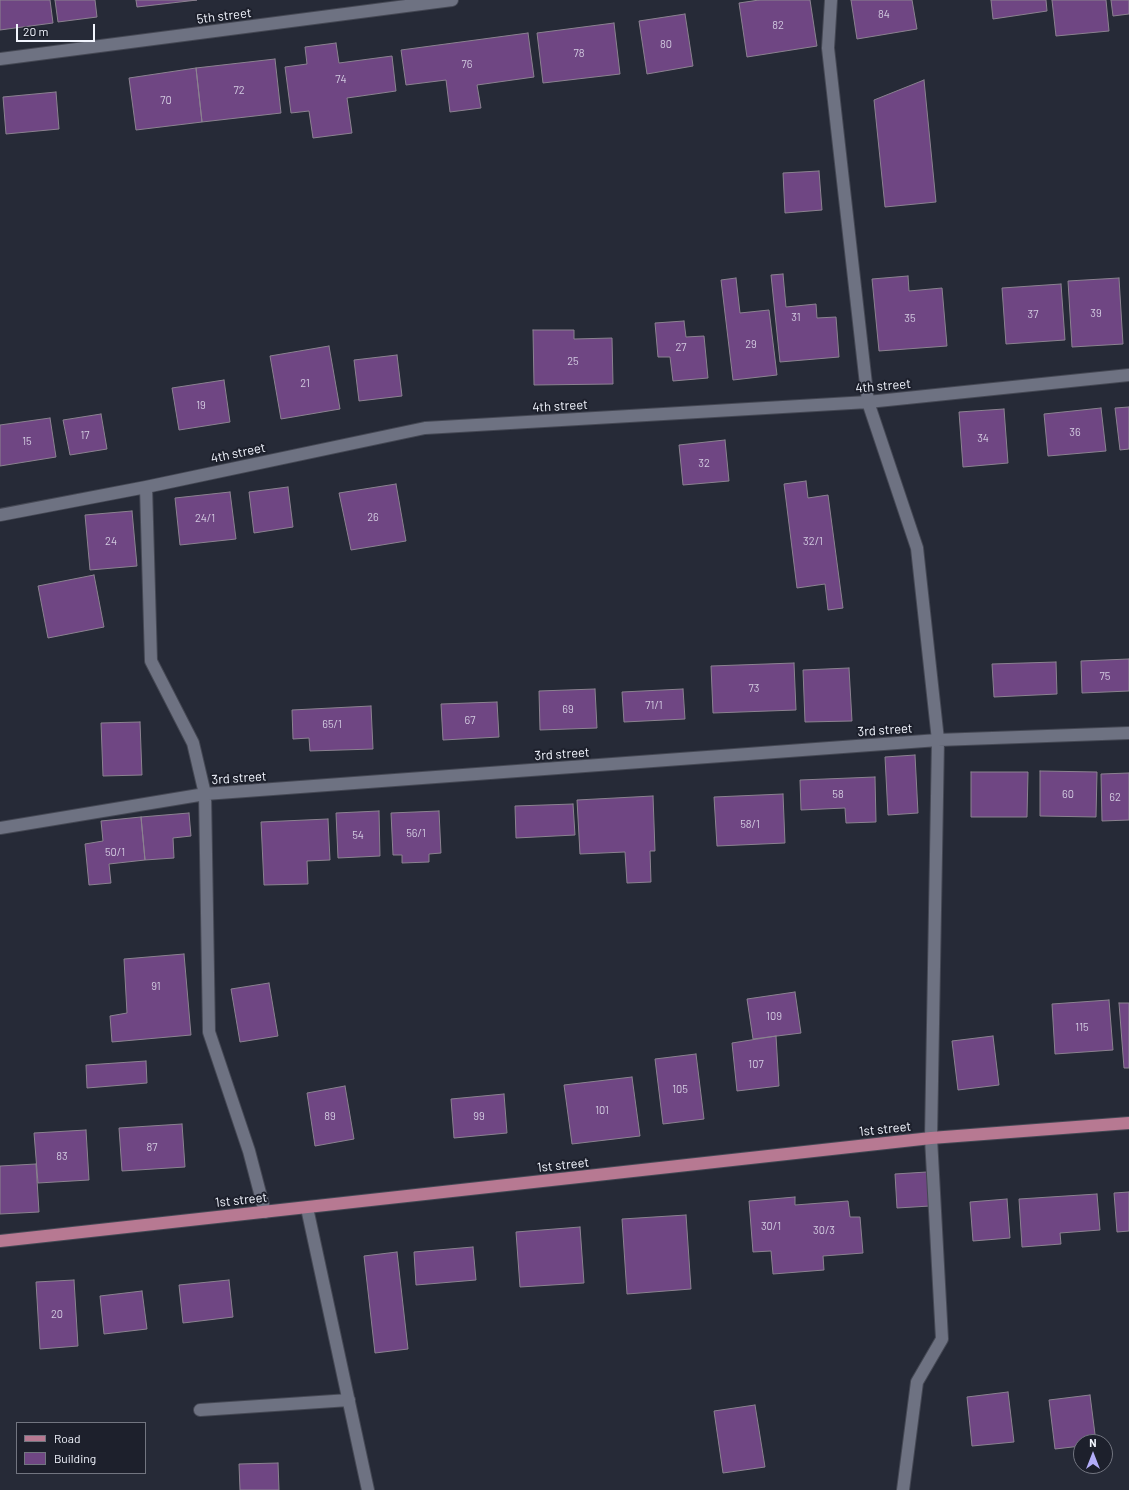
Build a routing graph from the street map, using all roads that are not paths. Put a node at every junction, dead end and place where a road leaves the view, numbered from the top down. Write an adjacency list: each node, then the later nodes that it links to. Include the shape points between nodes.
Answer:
1 (452, 0): 3 (street, 5th street)
2 (831, 0): 5 (street, via 828,48)
3 (0, 59)
4 (1129, 375): 5 (street, 4th street)
5 (868, 402): 6 (street, 4th street, via 425,428); 9 (street, via 918,548)
6 (146, 487): 7 (street, 4th street); 10 (street, via 150,661 193,743)
7 (0, 515)
8 (1129, 733): 9 (street, 3rd street)
9 (938, 740): 10 (street, 3rd street); 13 (street)
10 (205, 794): 11 (street, 3rd street); 15 (street, via 209,1032 249,1150)
11 (0, 828)
12 (1129, 1123): 13 (main road, 1st street)
13 (931, 1138): 14 (main road, 1st street); 20 (street, via 942,1339 918,1382)
14 (307, 1208): 15 (main road, 1st street); 17 (street)
15 (265, 1212): 16 (main road, 1st street)
16 (0, 1241)
17 (349, 1400): 18 (street); 19 (street)
18 (200, 1410)
19 (368, 1490)
20 (903, 1490)

